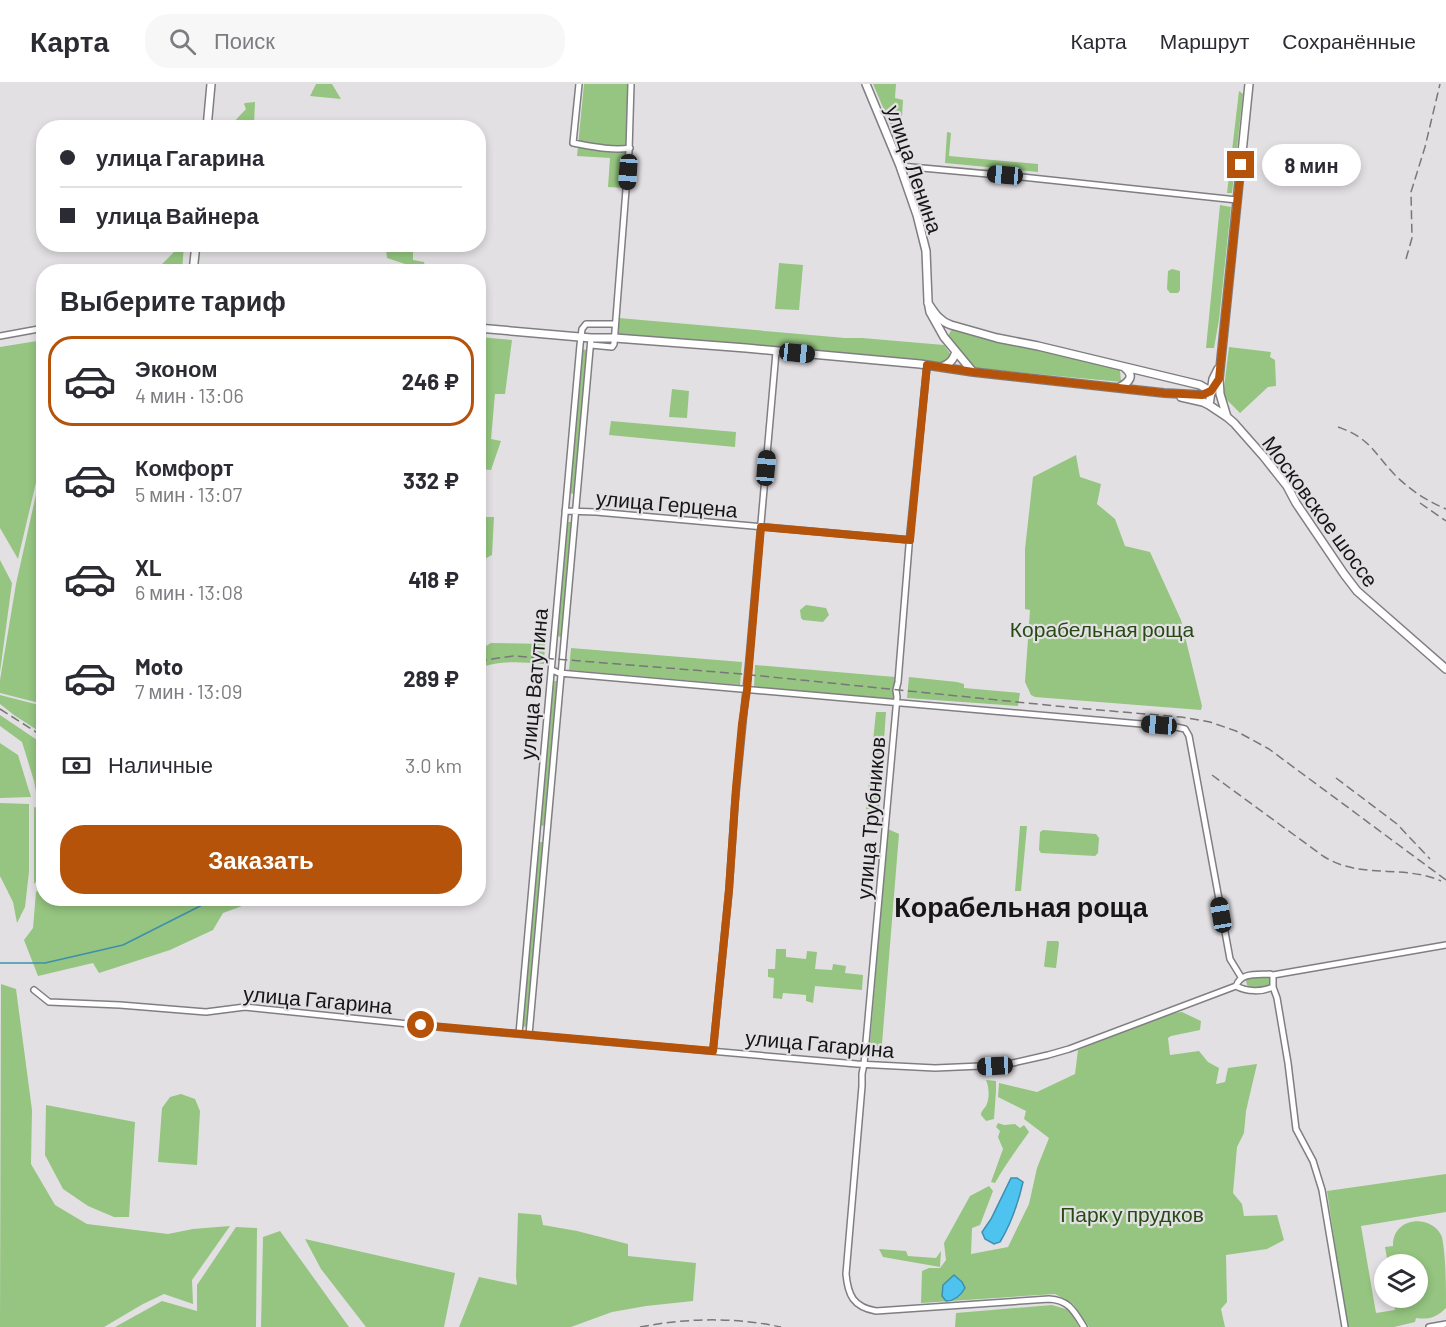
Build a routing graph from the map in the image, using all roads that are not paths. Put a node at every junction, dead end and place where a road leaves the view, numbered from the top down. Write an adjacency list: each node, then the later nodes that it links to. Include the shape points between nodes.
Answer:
1 (211, 84): 6 (main road)
2 (579, 84): 7 (street, via 573,143)
3 (631, 84): 7 (street)
4 (867, 84): 8 (main road, улица Ленина)
5 (1249, 84): 9 (main road)
6 (208, 120)
7 (630, 148): 11 (street)
8 (900, 166): 9 (street); 10 (main road, улица Ленина, via 922,235)
9 (1237, 200): 22 (main road)
10 (928, 303): 12 (main road, via 942,321); 17 (main road, улица Ленина)
11 (615, 324): 16 (street, via 586,324); 18 (street)
12 (957, 327): 17 (main road, via 949,328); 24 (main road)
13 (36, 329): 15 (street)
14 (486, 329): 16 (main road)
15 (0, 336)
16 (582, 337): 19 (main road); 34 (street, улица Ватутина)
17 (944, 337): 21 (main road, улица Ленина)
18 (615, 338): 19 (main road); 20 (main road)
19 (591, 341): 35 (street, улица Ватутина)
20 (776, 352): 23 (main road); 36 (street)
21 (956, 352): 25 (main road); 26 (main road, улица Ленина)
22 (1220, 364): 27 (main road); 28 (main road); 30 (main road)
23 (927, 365): 25 (main road); 37 (street, улица Трубников)
24 (1124, 366): 28 (main road); 29 (main road, via 1131,379)
25 (942, 367): 26 (main road)
26 (973, 372): 29 (main road)
27 (1219, 379): 30 (main road); 33 (main road)
28 (1200, 385): 30 (main road)
29 (1120, 387): 31 (main road)
30 (1211, 391): 31 (main road, via 1202,395); 32 (main road); 33 (main road)
31 (1164, 393): 32 (main road)
32 (1209, 405): 33 (main road)
33 (1227, 417): 38 (main road, Московское шоссе, via 1287,486 1357,591)
34 (565, 511): 35 (street, улица Герцена); 39 (street, улица Ватутина)
35 (576, 511): 36 (street, улица Герцена); 40 (street, улица Ватутина)
36 (761, 527): 37 (street, улица Герцена); 41 (street)
37 (910, 540): 42 (street, улица Трубников)
38 (1446, 669)
39 (552, 670): 40 (street); 49 (street, улица Ватутина)
40 (561, 674): 41 (street); 50 (street, улица Ватутина)
41 (747, 690): 42 (street); 51 (street)
42 (897, 702): 45 (street, via 1185,729 1230,958); 52 (street, улица Трубников)
43 (1446, 945): 44 (street)
44 (1274, 975): 45 (street); 47 (street)
45 (1241, 977): 46 (street)
46 (1236, 986): 47 (street, via 1248,991); 52 (street, улица Гагарина, via 1069,1049 1006,1065 935,1068)
47 (1274, 987): 55 (street, via 1296,1129 1313,1161 1322,1190)
48 (34, 990): 49 (street, улица Гагарина, via 49,1002 206,1012 245,1007)
49 (519, 1034): 50 (street, улица Гагарина)
50 (529, 1035): 51 (street, улица Гагарина)
51 (713, 1051): 52 (street, улица Гагарина)
52 (864, 1064): 54 (street, улица Трубников, via 846,1274 853,1300 867,1309 883,1311 1053,1299 1071,1308)
53 (1446, 1324): 56 (street)
54 (1084, 1327)
55 (1345, 1327)
56 (1429, 1327)

